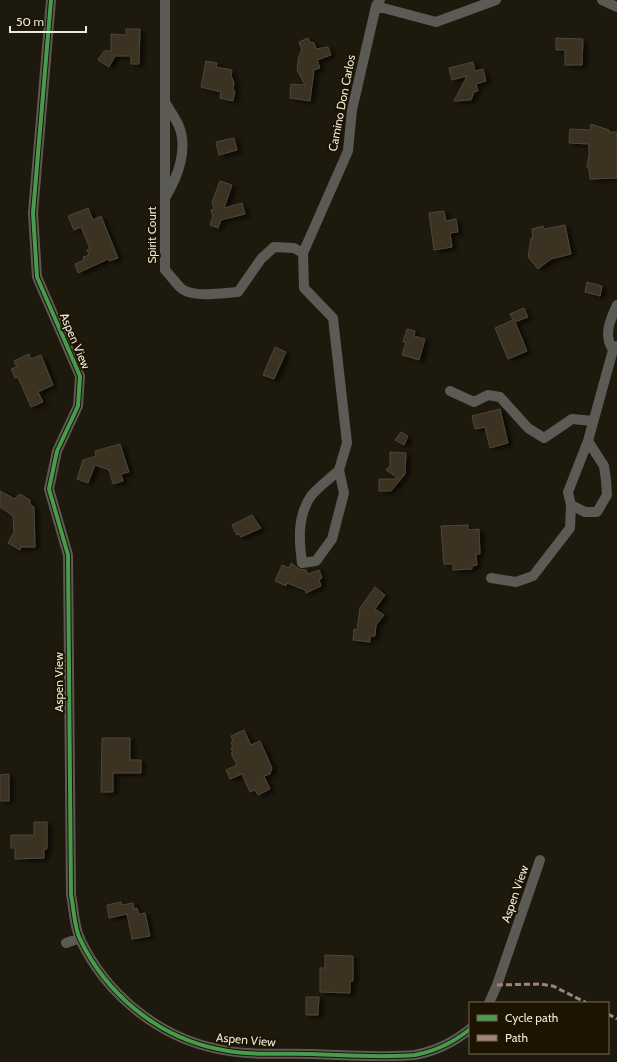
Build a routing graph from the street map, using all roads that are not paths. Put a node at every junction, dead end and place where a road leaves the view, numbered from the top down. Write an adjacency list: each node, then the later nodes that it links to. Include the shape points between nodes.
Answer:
1 (51, 0): 19 (street, Aspen View, via 33,213 37,276 80,376 78,406 57,452 49,489 68,554 71,895)
2 (165, 0): 7 (street, Spirit Court)
3 (496, 0): 5 (street, via 436,22)
4 (602, 0): 6 (street)
5 (378, 3): 9 (street, Camino Don Carlos, via 352,110 348,151)
6 (617, 7)
7 (164, 100): 8 (street, Spirit Court); 8 (street, Spirit Court, via 178,124 181,136 175,181)
8 (165, 198): 9 (street, Spirit Court, via 165,270 183,289 213,294 238,292 261,259 274,247 294,248)
9 (304, 253): 15 (street, via 304,288 333,318 347,443)
10 (617, 305): 11 (street, via 607,335 608,342)
11 (615, 348): 13 (street)
12 (450, 391): 13 (street, via 474,402 488,395 500,397 528,428 544,438 572,419)
13 (593, 421): 14 (street)
14 (588, 441): 16 (street, via 568,492); 16 (street, via 604,466 607,495 597,512 586,512)
15 (339, 470): 15 (street, via 312,496 302,516 299,540 302,563 316,562 332,539 344,493)
16 (571, 505): 17 (street, via 570,528 533,576 516,582)
17 (491, 578)
18 (540, 860): 21 (street, Aspen View)
19 (80, 938): 20 (street); 22 (street, Aspen View, via 110,983 131,1006 171,1033 218,1050 415,1055 440,1048)
20 (66, 943)
21 (489, 1002)
22 (469, 1030)

